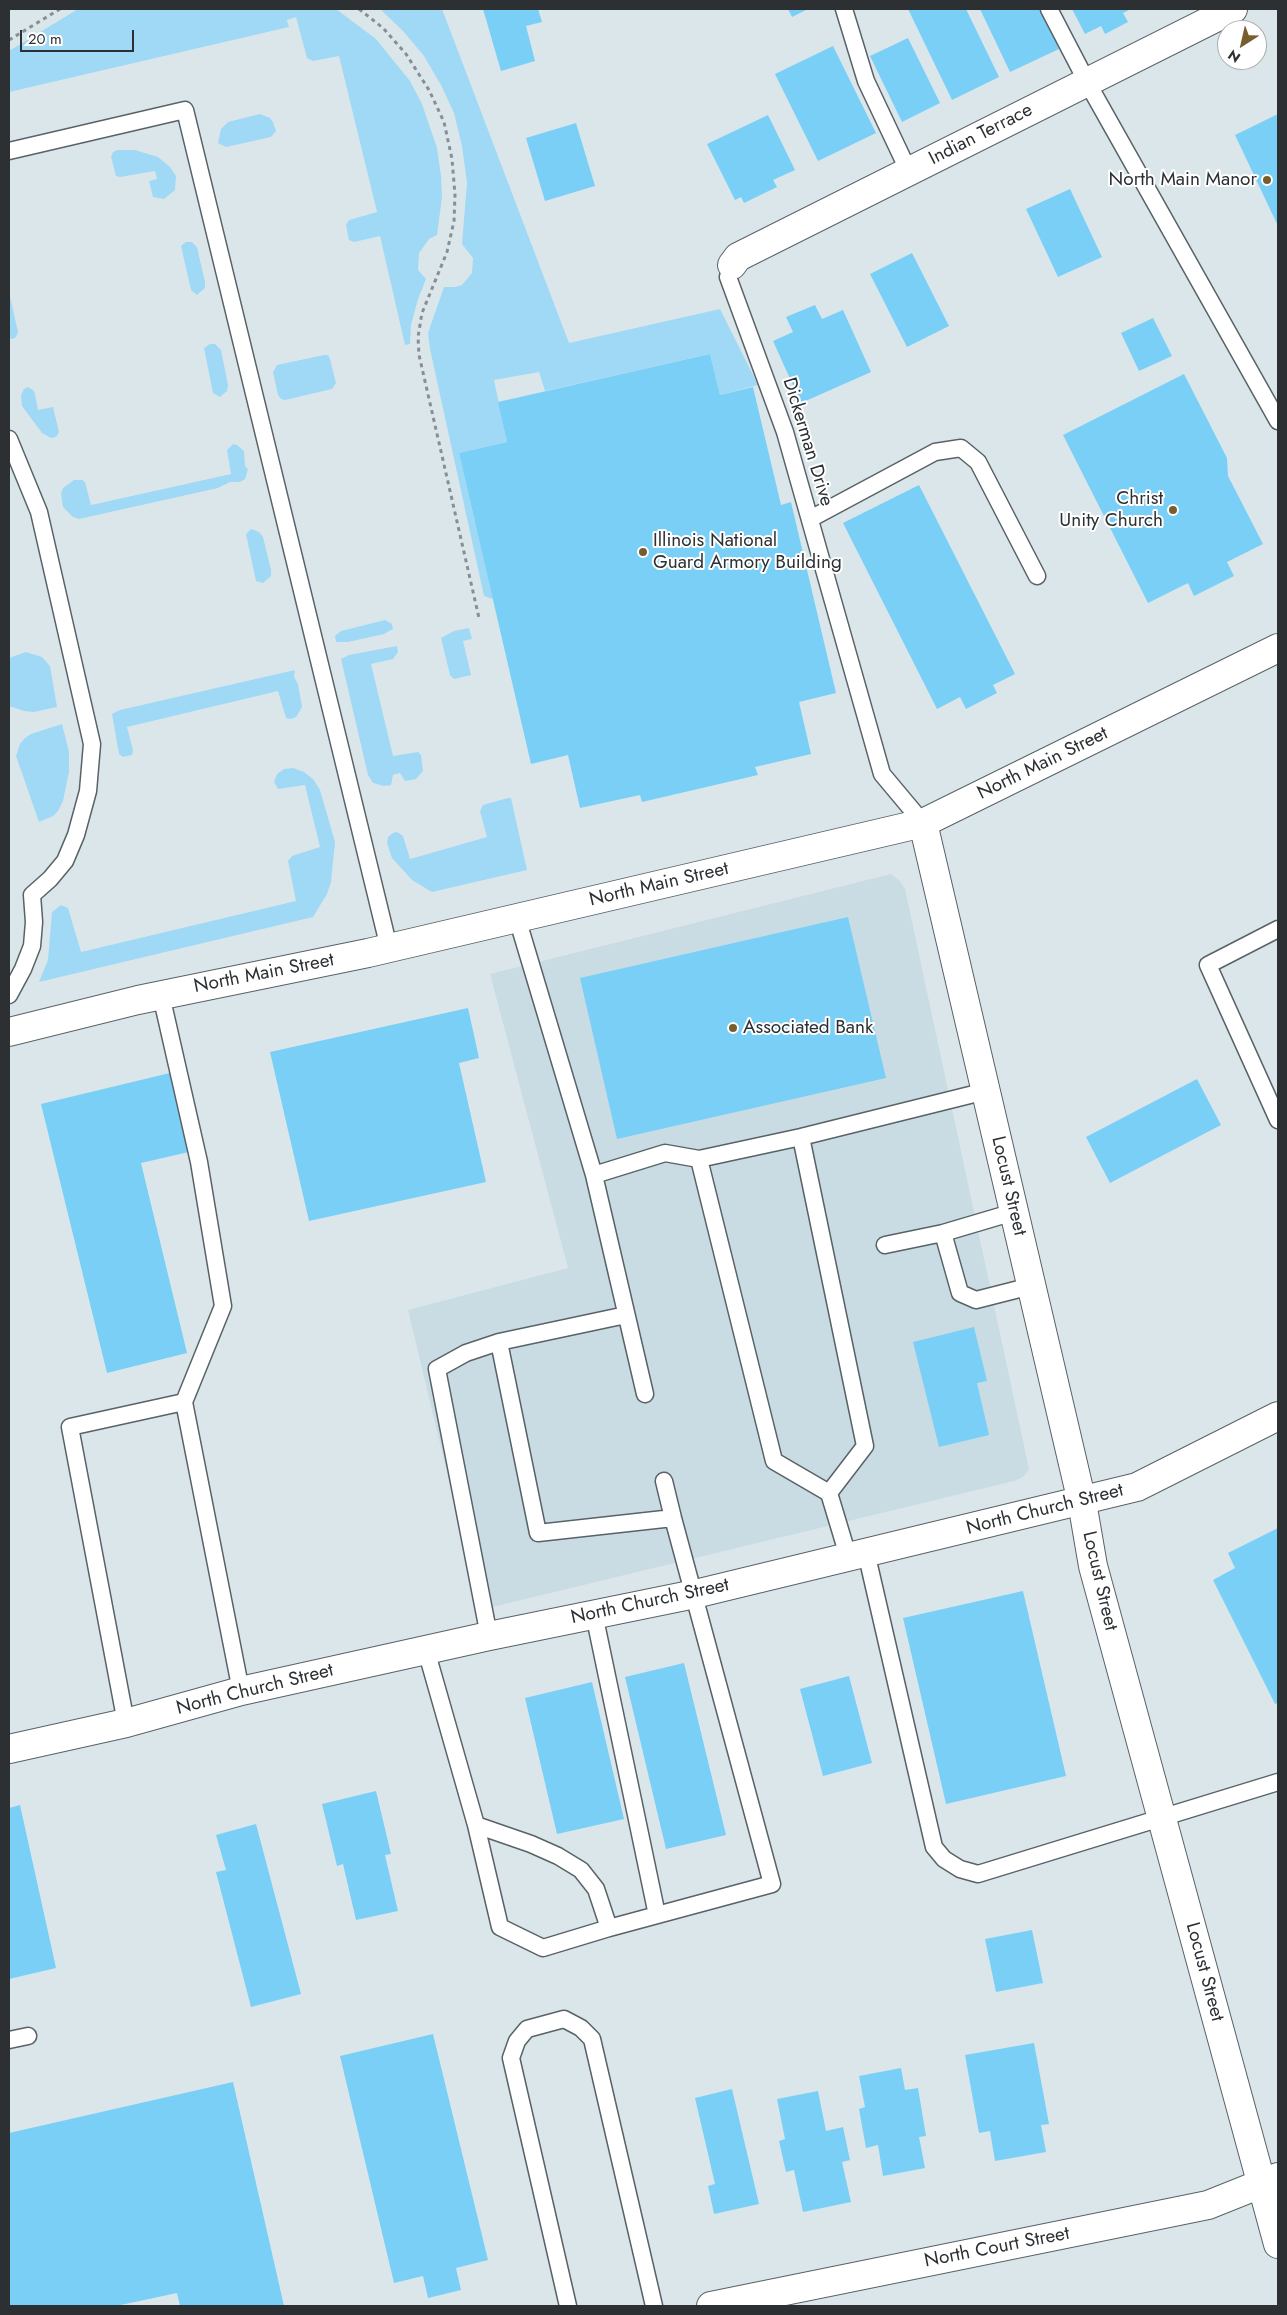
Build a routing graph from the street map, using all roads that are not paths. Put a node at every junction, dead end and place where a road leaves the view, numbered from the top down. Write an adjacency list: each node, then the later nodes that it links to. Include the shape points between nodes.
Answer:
1 (844, 9): 6 (lane, via 866,81)
2 (1049, 9): 4 (lane)
3 (1233, 9): 4 (main road, Indian Terrace)
4 (1087, 82): 6 (main road, Indian Terrace); 8 (lane)
5 (9, 152): 16 (lane, via 185,110)
6 (909, 172): 7 (main road, Indian Terrace, via 738,258)
7 (732, 265): 10 (lane, Dickerman Drive, via 728,278 785,432)
8 (1278, 421)
9 (9, 439): 17 (lane, via 39,512 92,744 88,791 76,835 65,861 32,896 32,946)
10 (810, 519): 11 (lane, via 935,452 961,448 978,462); 13 (lane, Dickerman Drive, via 882,774)
11 (1037, 576)
12 (1278, 648): 13 (main road, North Main Street)
13 (923, 823): 14 (main road, North Main Street); 20 (main road, Locust Street)
14 (518, 918): 16 (main road, North Main Street); 24 (lane)
15 (1278, 929): 21 (lane, via 1208,965)
16 (389, 948): 18 (main road, North Main Street)
17 (9, 995)
18 (161, 995): 19 (main road, North Main Street); 32 (lane, via 200,1162 223,1306)
19 (9, 1032)
20 (986, 1091): 22 (lane); 25 (main road, Locust Street)
21 (1278, 1120)
22 (801, 1137): 23 (lane); 35 (lane, via 865,1446)
23 (699, 1159): 24 (lane, via 665,1153); 35 (lane, via 774,1461)
24 (594, 1175): 29 (lane)
25 (1014, 1212): 26 (lane); 28 (main road, Locust Street)
26 (943, 1233): 27 (lane); 28 (lane, via 960,1293 976,1300)
27 (885, 1245)
28 (1031, 1286): 36 (main road, Locust Street)
29 (626, 1315): 30 (lane); 31 (lane)
30 (499, 1342): 37 (lane, via 538,1533); 41 (lane, via 466,1353 437,1369)
31 (646, 1394)
32 (184, 1402): 43 (lane); 44 (lane, via 70,1427)
33 (1278, 1416): 36 (main road, North Church Street, via 1137,1487)
34 (664, 1481): 37 (lane)
35 (828, 1493): 38 (lane)
36 (1082, 1502): 38 (main road, North Church Street); 47 (main road, Locust Street, via 1093,1566)
37 (673, 1518): 39 (lane)
38 (857, 1554): 39 (main road, North Church Street); 47 (lane, via 934,1847 944,1859 960,1869 978,1874)
39 (695, 1594): 40 (main road, North Church Street); 49 (lane, via 772,1884)
40 (594, 1614): 41 (main road, North Church Street); 49 (lane)
41 (489, 1636): 42 (main road, North Church Street)
42 (426, 1650): 43 (main road, North Church Street); 48 (lane)
43 (241, 1691): 44 (main road, North Church Street)
44 (126, 1723): 45 (main road, North Church Street)
45 (9, 1749)
46 (1278, 1782): 47 (lane)
47 (1162, 1818): 53 (main road, Locust Street, via 1245,2118)
48 (476, 1825): 50 (lane, via 531,1844 581,1870 596,1889); 50 (lane, via 500,1927 543,1948)
49 (657, 1915): 50 (lane)
50 (609, 1928)
51 (28, 2036): 52 (lane)
52 (9, 2040)
53 (1269, 2181): 54 (main road, Locust Street); 57 (main road, North Court Street, via 1208,2206)
54 (1278, 2244)
55 (568, 2306): 56 (lane, via 511,2058 517,2041 527,2028 564,2020 592,2039)
56 (654, 2306)
57 (712, 2306)

